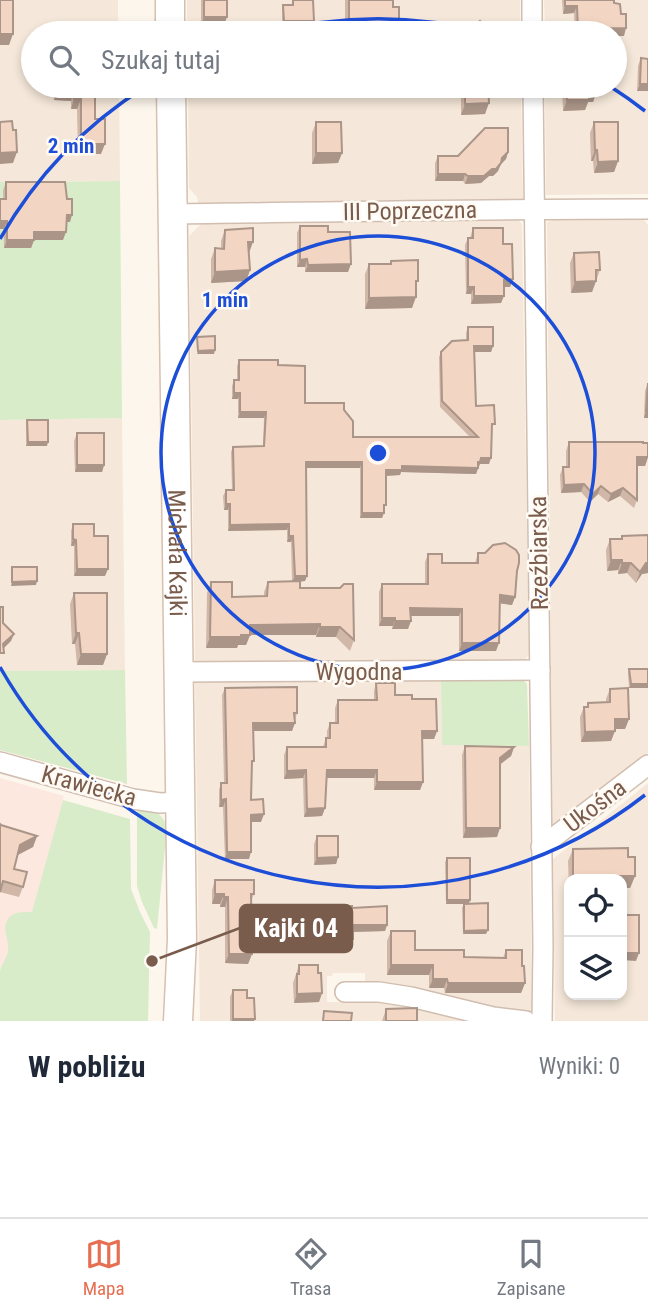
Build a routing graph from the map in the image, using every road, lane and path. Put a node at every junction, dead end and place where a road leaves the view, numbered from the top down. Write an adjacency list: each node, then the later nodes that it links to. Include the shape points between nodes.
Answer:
1 (170, 0): 3 (street)
2 (532, 0): 4 (street)
3 (170, 21)
4 (532, 21)
5 (171, 98): 9 (street, Michała Kajki)
6 (533, 98): 7 (street, Rzeźbiarska)
7 (535, 209): 8 (street, III Poprzeczna); 9 (street, III Poprzeczna); 10 (street, Rzeźbiarska)
8 (648, 209)
9 (172, 214): 11 (street, Michała Kajki)
10 (540, 670): 11 (street, Wygodna); 15 (street, Rzeźbiarska)
11 (178, 672): 14 (street, Michała Kajki)
12 (0, 762): 14 (street, Krawiecka, via 132,799)
13 (648, 765): 15 (street, Ukośna)
14 (180, 802): 17 (street, Michała Kajki, via 182,939)
15 (541, 847): 19 (street, Rzeźbiarska)
16 (345, 992): 18 (street, via 400,995)
17 (177, 1021)
18 (526, 1021)
19 (542, 1021)

